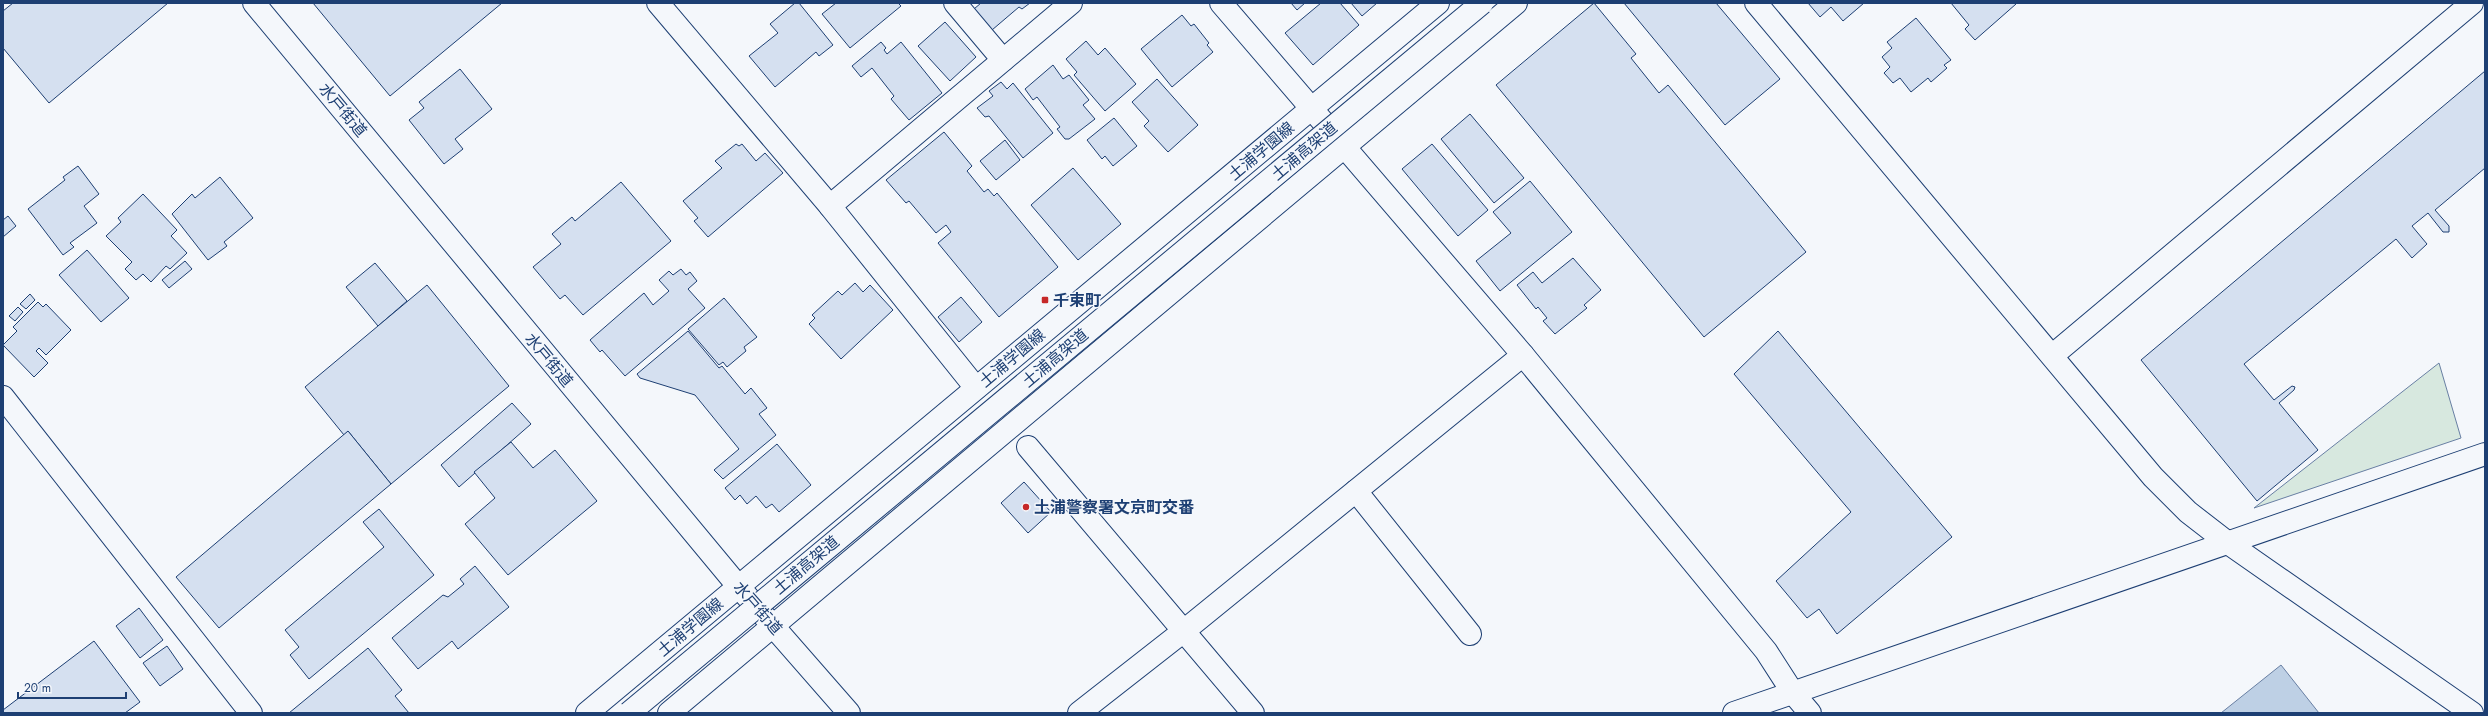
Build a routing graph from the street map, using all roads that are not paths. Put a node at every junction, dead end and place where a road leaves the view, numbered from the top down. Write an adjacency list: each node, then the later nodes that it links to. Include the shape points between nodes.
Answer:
1 (254, 3): 23 (main road, 水戸街道)
2 (658, 3): 14 (main road)
3 (956, 3): 11 (main road)
4 (1071, 3): 11 (main road)
5 (1221, 3): 12 (main road)
6 (1438, 3): 12 (main road, 土浦学園線)
7 (1482, 3): 30 (main road, 土浦高架道, bridge)
8 (1516, 3): 13 (main road)
9 (1756, 3): 16 (main road)
10 (2468, 4): 16 (main road)
11 (1003, 60): 14 (main road)
12 (1310, 110): 13 (main road); 17 (main road, 土浦学園線)
13 (1345, 148): 15 (main road); 24 (main road)
14 (830, 206): 17 (main road)
15 (1523, 355): 21 (main road); 27 (main road, via 1766,651)
16 (2053, 355): 22 (main road, via 2153,477 2188,512)
17 (976, 388): 23 (main road, 土浦学園線)
18 (3, 397): 28 (main road)
19 (1028, 447): 25 (main road)
20 (2485, 454): 22 (main road)
21 (1356, 491): 25 (main road); 26 (main road)
22 (2228, 543): 27 (main road); 37 (main road)
23 (738, 586): 24 (main road, 水戸街道); 29 (main road, 土浦学園線)
24 (773, 626): 31 (main road); 32 (main road, 水戸街道)
25 (1185, 630): 33 (main road); 34 (main road)
26 (1470, 634)
27 (1793, 693): 35 (main road); 36 (main road)
28 (251, 713)
29 (587, 713)
30 (629, 713)
31 (669, 713)
32 (849, 713)
33 (1079, 713)
34 (1253, 713)
35 (1734, 713)
36 (1810, 713)
37 (2472, 713)

